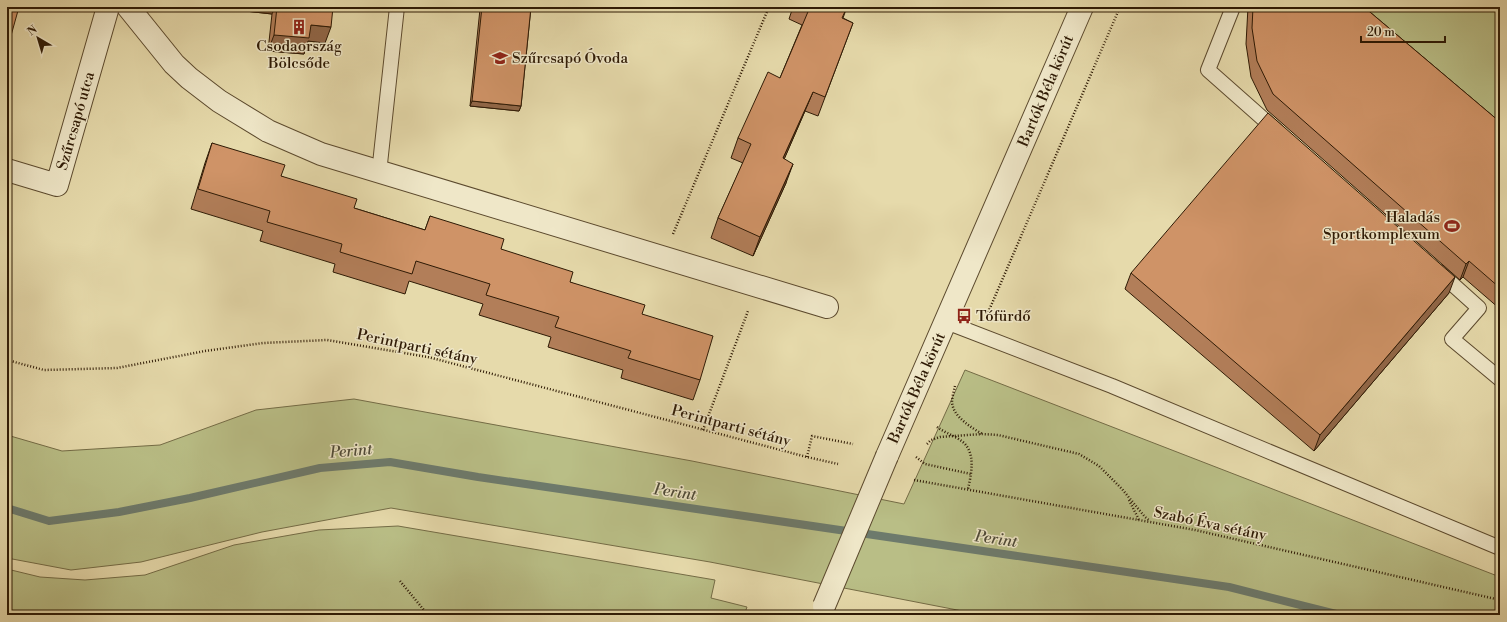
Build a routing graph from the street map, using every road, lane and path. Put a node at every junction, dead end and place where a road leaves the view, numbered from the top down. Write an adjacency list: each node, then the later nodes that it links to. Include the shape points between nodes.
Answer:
1 (108, 7): 9 (street, Szűrcsapó utca, via 57,185)
2 (128, 7): 10 (street, via 174,64 219,101 268,131 321,154)
3 (397, 7): 10 (lane)
4 (769, 7): 11 (path)
5 (1082, 7): 15 (street, Bartók Béla körút)
6 (1120, 7): 16 (path)
7 (1233, 7): 8 (lane, via 1208,70)
8 (1285, 137)
9 (7, 170)
10 (379, 173): 11 (street)
11 (664, 257): 13 (street)
12 (1426, 262): 18 (lane, via 1479,308 1452,339)
13 (764, 287): 14 (street); 21 (path)
14 (827, 307)
15 (946, 322): 16 (lane); 38 (street, Bartók Béla körút, bridge)
16 (978, 335): 35 (lane, via 1112,386)
17 (7, 360): 21 (path, Perintparti sétány, via 44,370 117,368 263,343 327,340 428,357)
18 (1500, 379)
19 (955, 386): 22 (path, via 952,402 955,411 967,424)
20 (937, 427): 23 (path)
21 (703, 430): 26 (path, Perintparti sétány)
22 (982, 434): 23 (path); 32 (path, via 998,435 1079,454 1099,466)
23 (954, 437): 25 (path, via 940,437); 29 (path, via 964,443 969,450)
24 (853, 444): 26 (path, via 812,436)
25 (927, 444)
26 (807, 457): 28 (path, Perintparti sétány)
27 (916, 457): 29 (path, via 925,464)
28 (838, 464)
29 (971, 474): 31 (path)
30 (914, 480): 31 (path, Szabó Éva sétány)
31 (968, 489): 33 (path, Szabó Éva sétány)
32 (1122, 489): 33 (path); 34 (path)
33 (1139, 520): 34 (path, Szabó Éva sétány)
34 (1152, 522): 37 (path, Szabó Éva sétány)
35 (1500, 548)
36 (400, 581): 39 (path)
37 (1500, 600)
38 (822, 610)
39 (428, 615)

